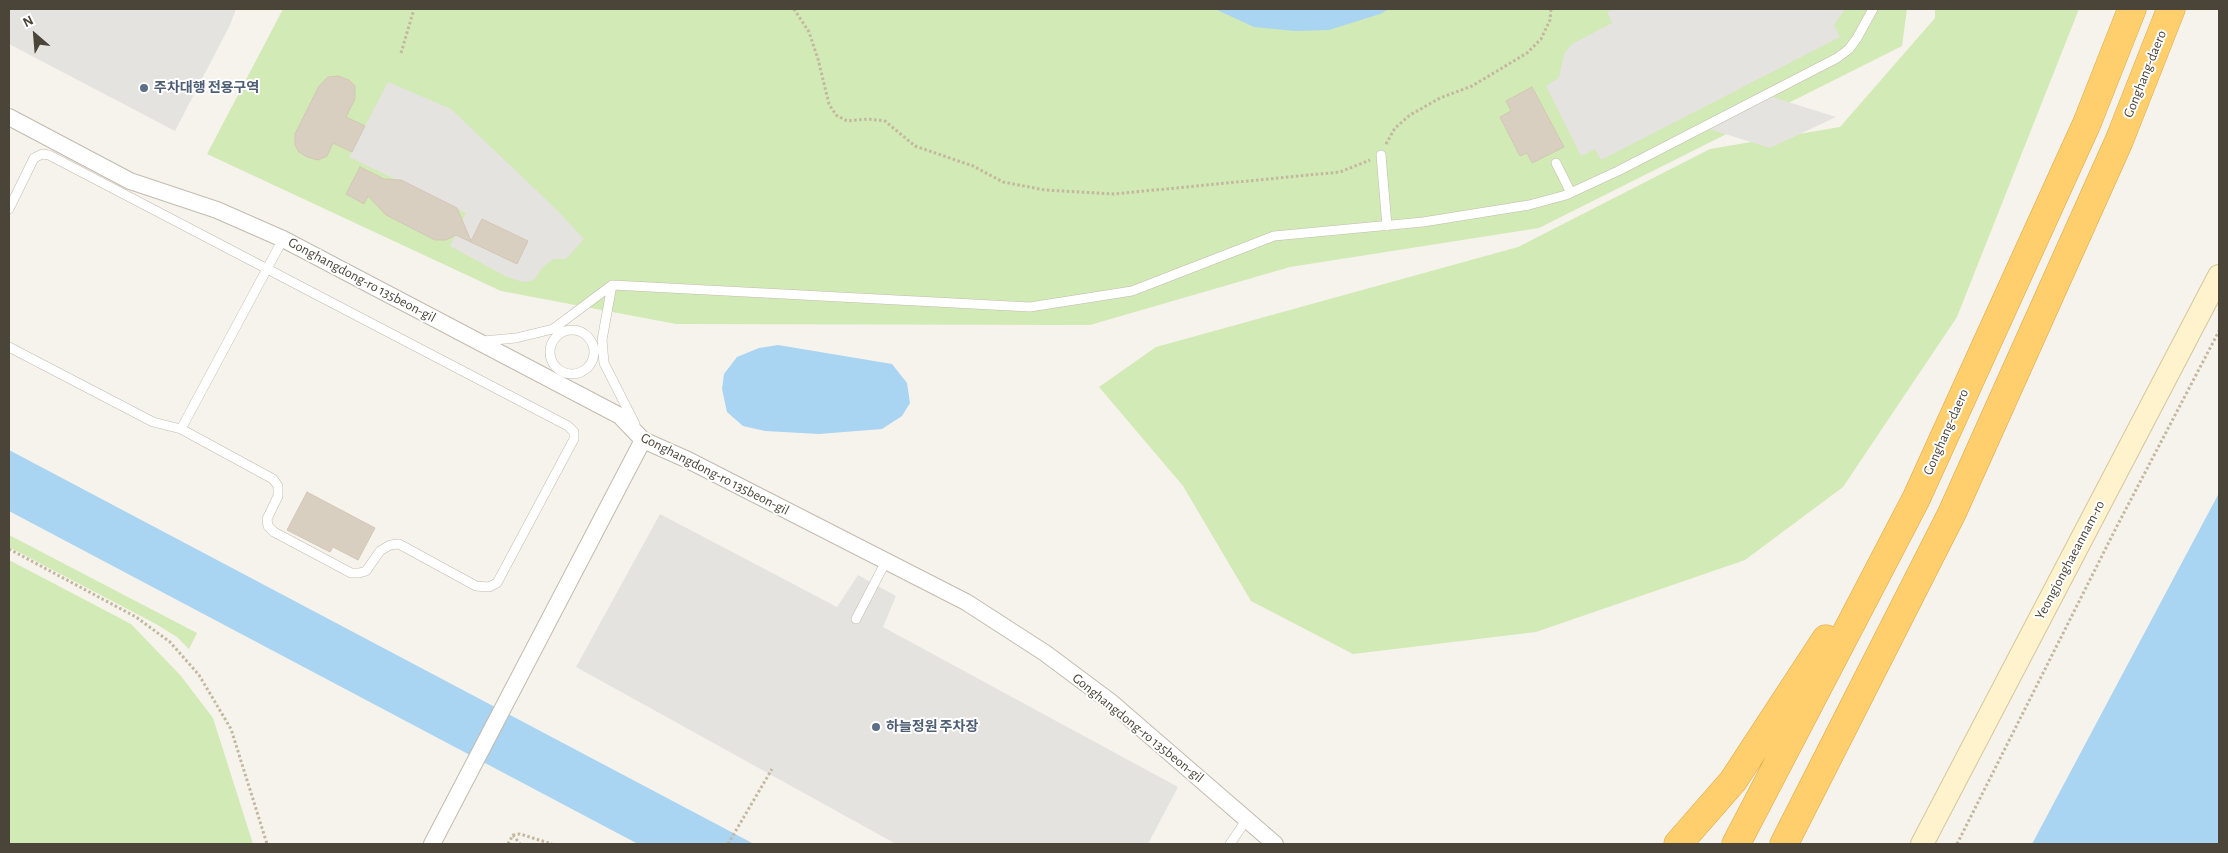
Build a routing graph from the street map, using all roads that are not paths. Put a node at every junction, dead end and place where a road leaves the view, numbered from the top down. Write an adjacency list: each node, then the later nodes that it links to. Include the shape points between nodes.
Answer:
1 (1873, 9): 7 (lane, via 1858,38 1837,58)
2 (2132, 9): 22 (highway, Gonghang-daero, via 2087,123)
3 (2171, 9): 31 (highway, Gonghang-daero, via 2119,141 1952,513)
4 (9, 117): 10 (street, Gonghangdong-ro 135beon-gil, via 130,181 217,210)
5 (1380, 155): 9 (lane)
6 (1556, 163): 7 (lane)
7 (1571, 193): 9 (lane, via 1512,208)
8 (9, 209): 11 (lane, via 34,158 49,155)
9 (1387, 226): 13 (lane, via 1274,236 1132,291 1030,307)
10 (283, 238): 11 (lane); 15 (street, Gonghangdong-ro 135beon-gil)
11 (267, 268): 20 (lane); 20 (lane, via 574,432 574,439 504,574 489,587 476,586 399,544 380,551 366,571 351,573 268,526 267,519 278,496 278,486 273,480)
12 (2219, 276): 32 (main road, Yeongjonghaeannam-ro)
13 (612, 285): 14 (lane); 18 (lane, via 602,340)
14 (555, 332): 15 (lane); 17 (lane, via 577,331 589,339); 19 (lane, via 550,356)
15 (480, 342): 19 (street, Gonghangdong-ro 135beon-gil)
16 (9, 347): 20 (lane, via 153,422)
17 (594, 352): 18 (lane); 19 (lane, via 584,371)
18 (603, 353): 21 (lane, via 604,363)
19 (559, 377): 21 (street, Gonghangdong-ro 135beon-gil, via 620,416)
20 (181, 429)
21 (643, 440): 23 (street, Gonghangdong-ro 135beon-gil); 26 (street)
22 (1916, 499): 29 (highway, via 1737,774); 30 (highway, Gonghang-daero)
23 (886, 561): 24 (lane); 25 (street, Gonghangdong-ro 135beon-gil, via 966,602 1045,653 1112,703)
24 (856, 619)
25 (1247, 819): 27 (lane); 28 (street, Gonghangdong-ro 135beon-gil)
26 (432, 844)
27 (1230, 844)
28 (1275, 844)
29 (1678, 844)
30 (1736, 844)
31 (1784, 844)
32 (1922, 844)

